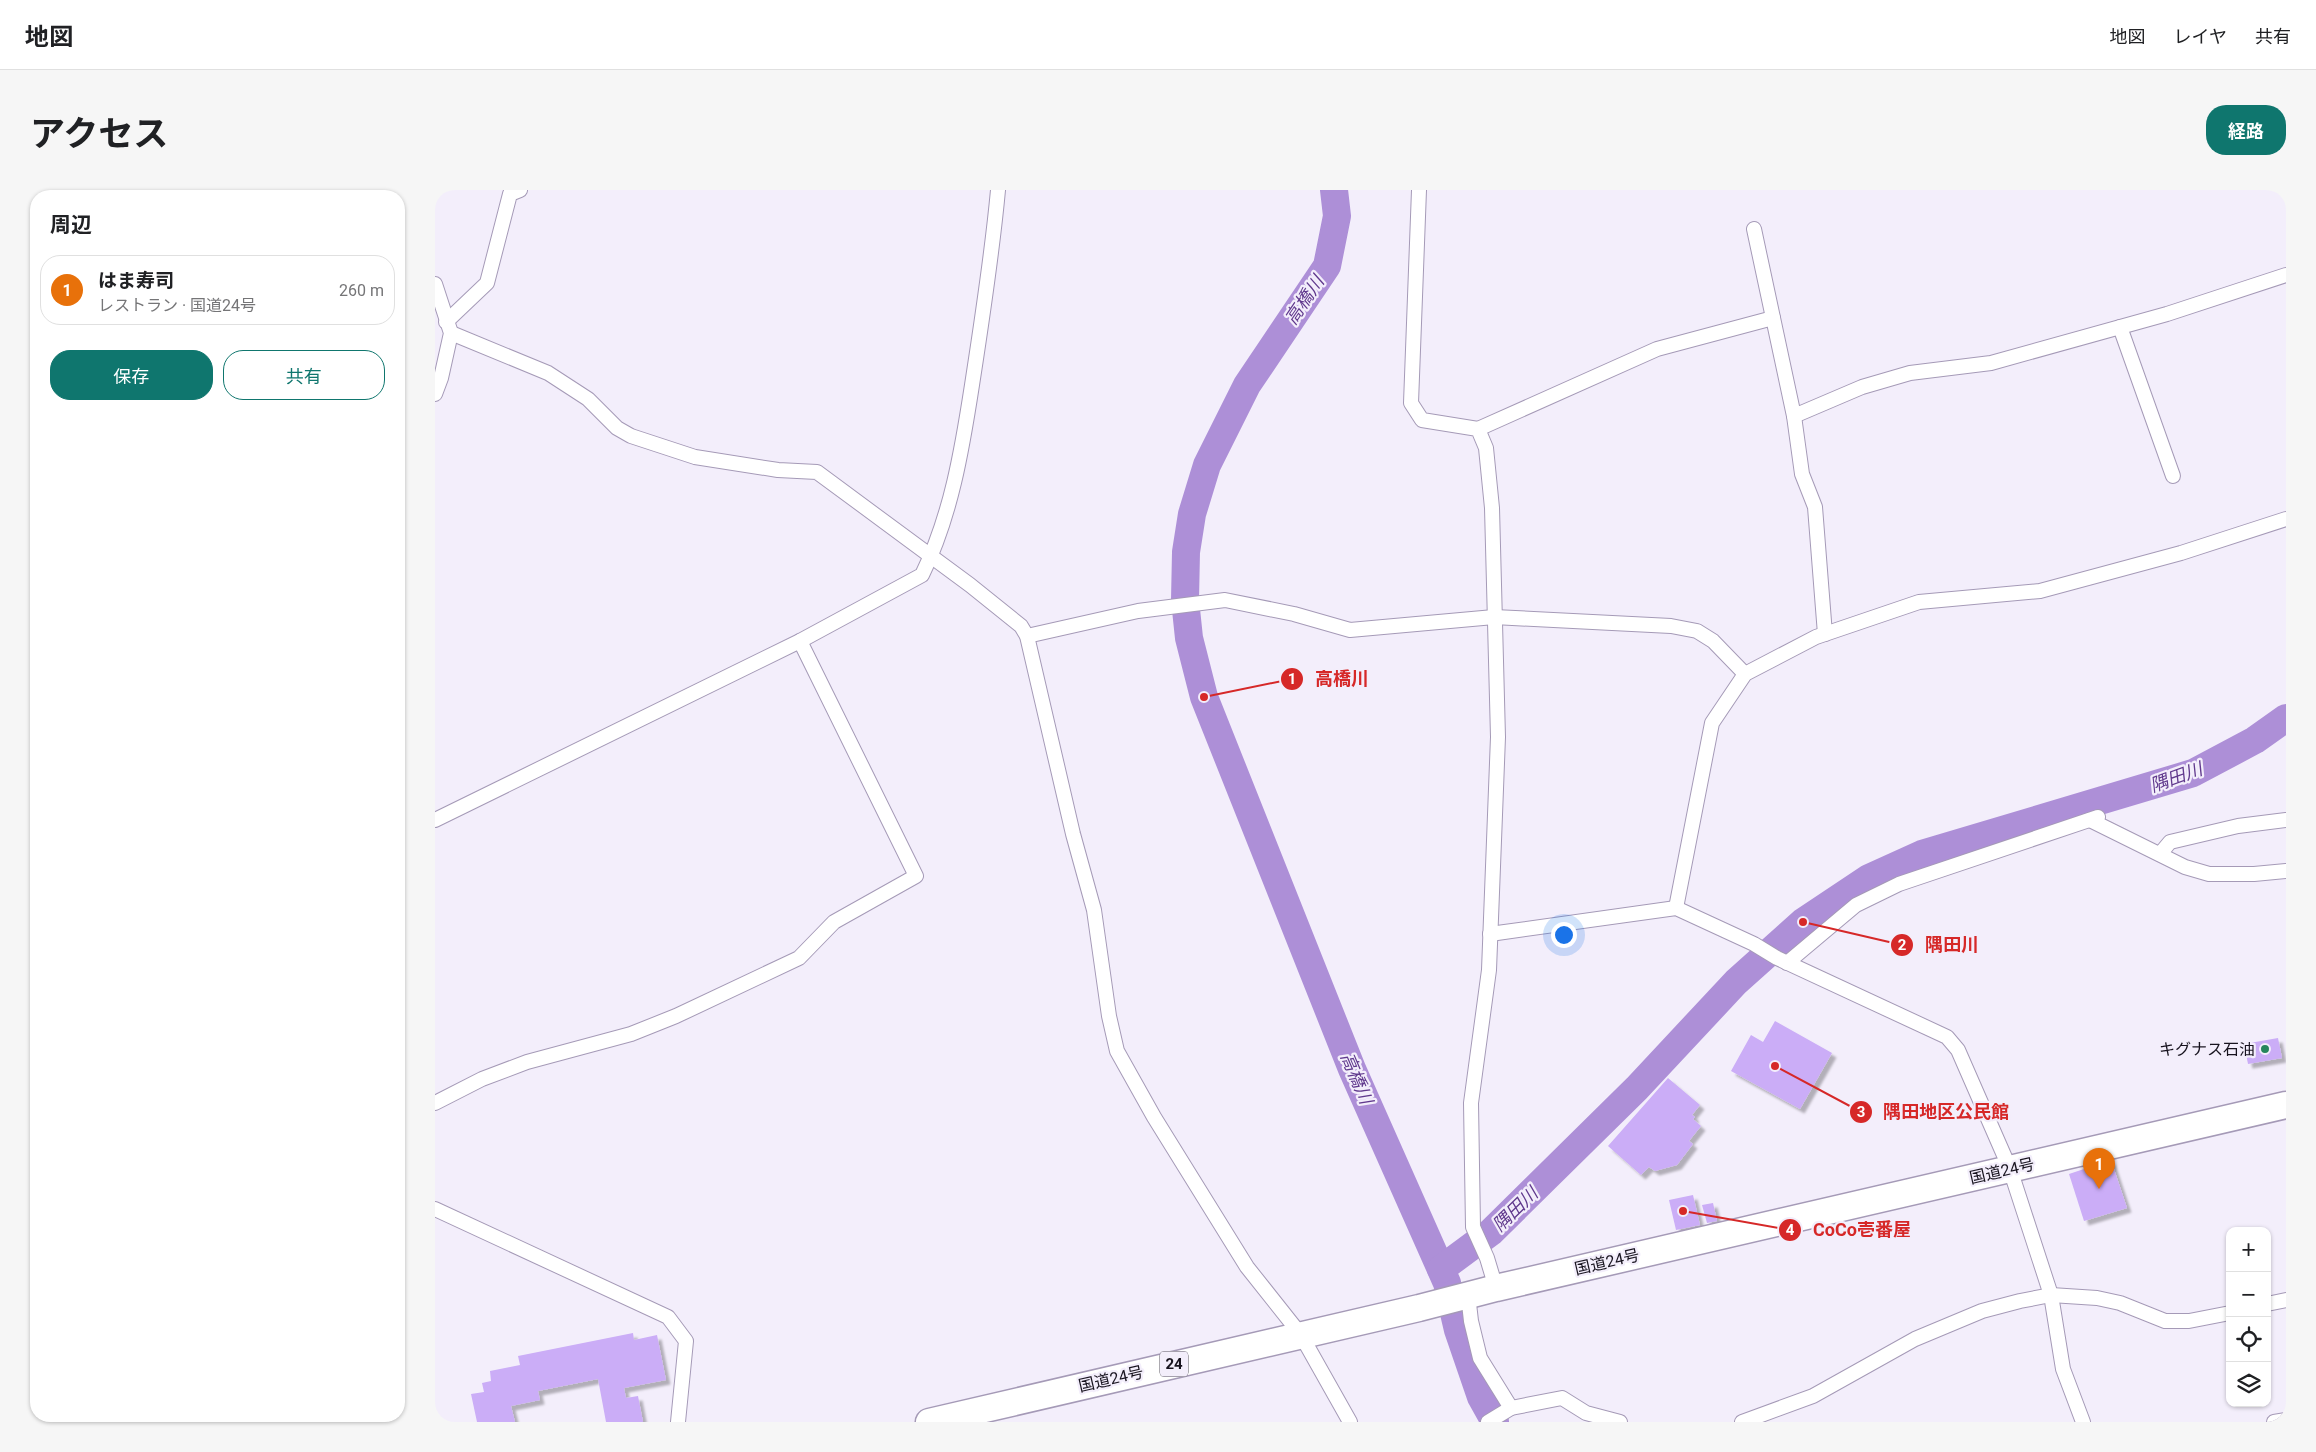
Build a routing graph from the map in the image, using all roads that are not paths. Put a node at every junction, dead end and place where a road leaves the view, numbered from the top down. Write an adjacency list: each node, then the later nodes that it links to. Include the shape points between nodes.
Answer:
1 (520, 190): 9 (street, via 510,194 487,284)
2 (998, 190): 15 (street, via 989,278 955,484)
3 (1419, 190): 12 (street, via 1411,403 1423,420)
4 (1754, 229): 7 (street)
5 (2285, 278): 8 (street)
6 (435, 284): 9 (street)
7 (1773, 318): 11 (street); 12 (street, via 1657,350)
8 (2120, 327): 11 (street, via 1991,363 1910,373 1862,387); 13 (street)
9 (449, 328): 10 (street, via 441,378); 15 (street, via 548,374 588,399 617,428 631,436 695,458 817,472)
10 (435, 394)
11 (1793, 416): 17 (street, via 1802,474 1815,507)
12 (1478, 428): 16 (street, via 1486,448 1492,508)
13 (2173, 476)
14 (2286, 519): 17 (street, via 2181,553 2040,591 1919,602)
15 (931, 556): 18 (street, via 1021,626); 19 (street, via 921,575)
16 (1494, 616): 18 (street, via 1350,630 1225,600 1138,611); 20 (street, via 1671,626 1697,631 1713,641); 26 (street, via 1498,736)
17 (1825, 634): 20 (street)
18 (1027, 636): 38 (street, via 1094,910 1117,1052 1247,1267)
19 (800, 641): 21 (street); 28 (street, via 916,876 834,922 799,958 631,1034 527,1062 482,1079)
20 (1745, 674): 25 (street, via 1712,723)
21 (435, 820)
22 (2286, 820): 23 (street, via 2238,826 2170,842)
23 (2160, 854): 24 (street, via 2185,867 2209,874); 27 (street, via 2094,819 1899,884 1856,905)
24 (2286, 871)
25 (1676, 908): 26 (street); 27 (street, via 1754,944)
26 (1490, 934): 32 (street, via 1489,970 1471,1103 1473,1227)
27 (1782, 961): 30 (street, via 1947,1037 1958,1050)
28 (435, 1103)
29 (2286, 1105): 30 (highway, 国道24号 / 24)
30 (2010, 1169): 32 (highway, 国道24号 / 24); 34 (street)
31 (435, 1209): 42 (street, via 669,1317 686,1341)
32 (1496, 1288): 33 (highway, 国道24号 / 24)
33 (1468, 1295): 38 (highway, 国道24号 / 24); 39 (street, via 1480,1358)
34 (2051, 1295): 37 (street, via 2120,1303 2165,1321 2189,1321); 47 (street, via 1982,1311 1915,1339 1813,1396); 48 (street, via 2063,1369)
35 (2286, 1300): 36 (street)
36 (2271, 1303)
37 (2226, 1314)
38 (1301, 1335): 43 (highway, 国道24号 / 24); 44 (street)
39 (1511, 1408): 40 (street, via 1562,1398); 45 (street)
40 (1588, 1418): 46 (street)
41 (2286, 1420): 49 (street)
42 (678, 1422)
43 (929, 1422)
44 (1350, 1422)
45 (1488, 1422)
46 (1619, 1422)
47 (1742, 1422)
48 (2083, 1422)
49 (2274, 1422)

